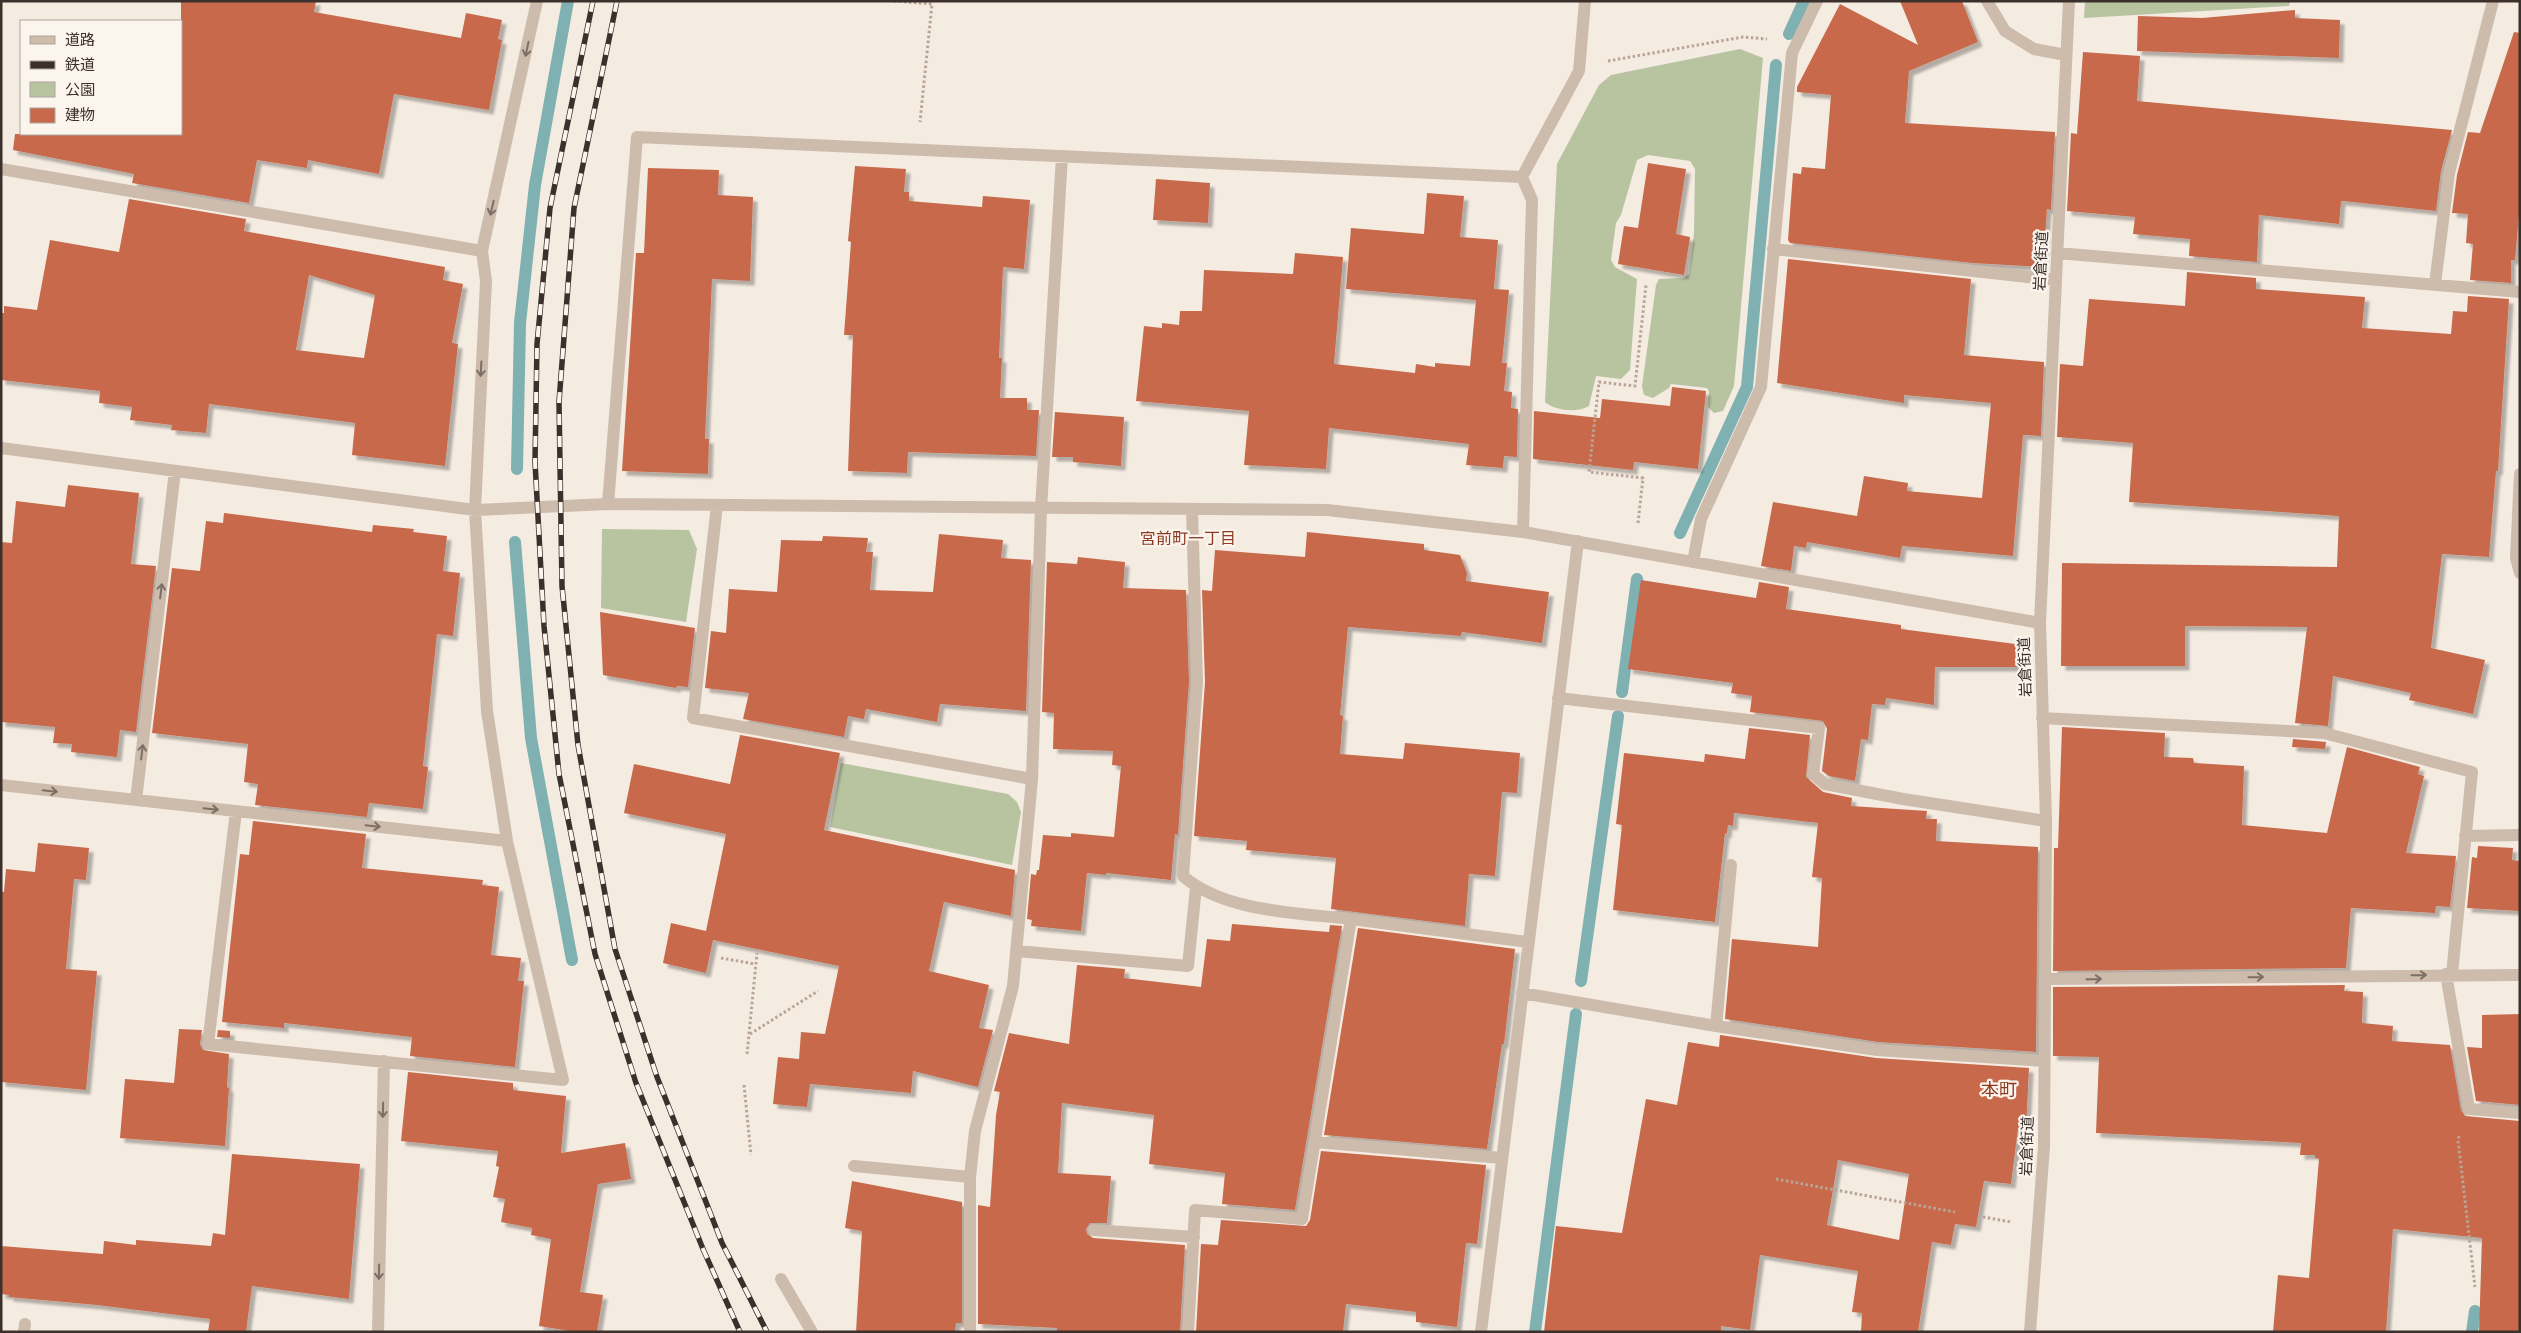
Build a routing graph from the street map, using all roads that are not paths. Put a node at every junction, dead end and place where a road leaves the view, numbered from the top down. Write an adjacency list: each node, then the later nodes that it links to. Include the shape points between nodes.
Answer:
1 (537, 1): 12 (street, one-way to 12)
2 (1585, 1): 10 (street, via 1579,71)
3 (1816, 1): 11 (street, via 1792,53)
4 (1987, 1): 7 (street, via 2005,31 2034,49)
5 (2069, 1): 7 (street, 岩倉街道)
6 (2493, 1): 15 (street, via 2449,173)
7 (2066, 55): 13 (street, 岩倉街道)
8 (1062, 156): 10 (street); 20 (street, via 637,136); 22 (street)
9 (1, 169): 12 (street)
10 (1522, 177): 25 (street, via 1532,200)
11 (1773, 249): 14 (street); 27 (street, via 1761,387 1701,519)
12 (482, 251): 24 (street, one-way to 24, via 486,282)
13 (2057, 253): 14 (street, 岩倉街道); 15 (street)
14 (2056, 280): 29 (street, 岩倉街道)
15 (2435, 284): 16 (street)
16 (2520, 292)
17 (1, 448): 18 (street)
18 (175, 471): 24 (street); 34 (street, one-way to 18)
19 (2520, 474): 28 (street, via 2516,558)
20 (608, 504): 21 (street); 24 (street)
21 (717, 506): 22 (street); 32 (street, via 693,718)
22 (1041, 509): 23 (street); 32 (street)
23 (1192, 509): 25 (street, via 1327,510); 41 (street, via 1197,682 1183,876)
24 (475, 510): 39 (street, via 486,711)
25 (1523, 532): 26 (street)
26 (1578, 542): 27 (street); 30 (street)
27 (1693, 562): 29 (street)
28 (2520, 573)
29 (2040, 623): 31 (street, 岩倉街道)
30 (1558, 698): 36 (street, via 1819,728 1813,774 1825,784); 43 (street)
31 (2042, 718): 36 (street, 岩倉街道); 38 (street, via 2324,733 2472,772)
32 (1032, 779): 44 (street)
33 (1, 785): 34 (street, one-way to 34)
34 (136, 800): 35 (street, one-way to 35)
35 (236, 811): 39 (street, one-way to 39); 50 (street, via 208,1044)
36 (2046, 821): 47 (street, 岩倉街道)
37 (2520, 835): 38 (street)
38 (2466, 836): 45 (street)
39 (507, 841): 50 (street, via 563,1080)
40 (1731, 866): 49 (street)
41 (1196, 887): 42 (street, via 1254,908); 44 (street, via 1188,966)
42 (1351, 919): 43 (street); 53 (street)
43 (1528, 942): 48 (street)
44 (1016, 951): 56 (street, via 1013,986 975,1131)
45 (2449, 974): 46 (street); 47 (street, one-way to 45); 52 (street, via 2469,1109)
46 (2520, 975)
47 (2045, 979): 51 (street, 岩倉街道)
48 (1522, 993): 49 (street); 54 (street)
49 (1716, 1026): 51 (street, via 1877,1050)
50 (384, 1061): 61 (street, one-way to 61)
51 (2044, 1061): 65 (street, 岩倉街道, via 2044,1147)
52 (2520, 1114)
53 (1315, 1142): 54 (street); 58 (street, via 1302,1219 1196,1210)
54 (1502, 1158): 64 (street)
55 (854, 1166): 56 (street)
56 (970, 1177): 60 (street)
57 (1094, 1230): 58 (street)
58 (1194, 1237): 63 (street)
59 (782, 1279): 62 (street)
60 (970, 1330)
61 (378, 1332)
62 (812, 1332)
63 (1188, 1332)
64 (1481, 1332)
65 (2030, 1332)

